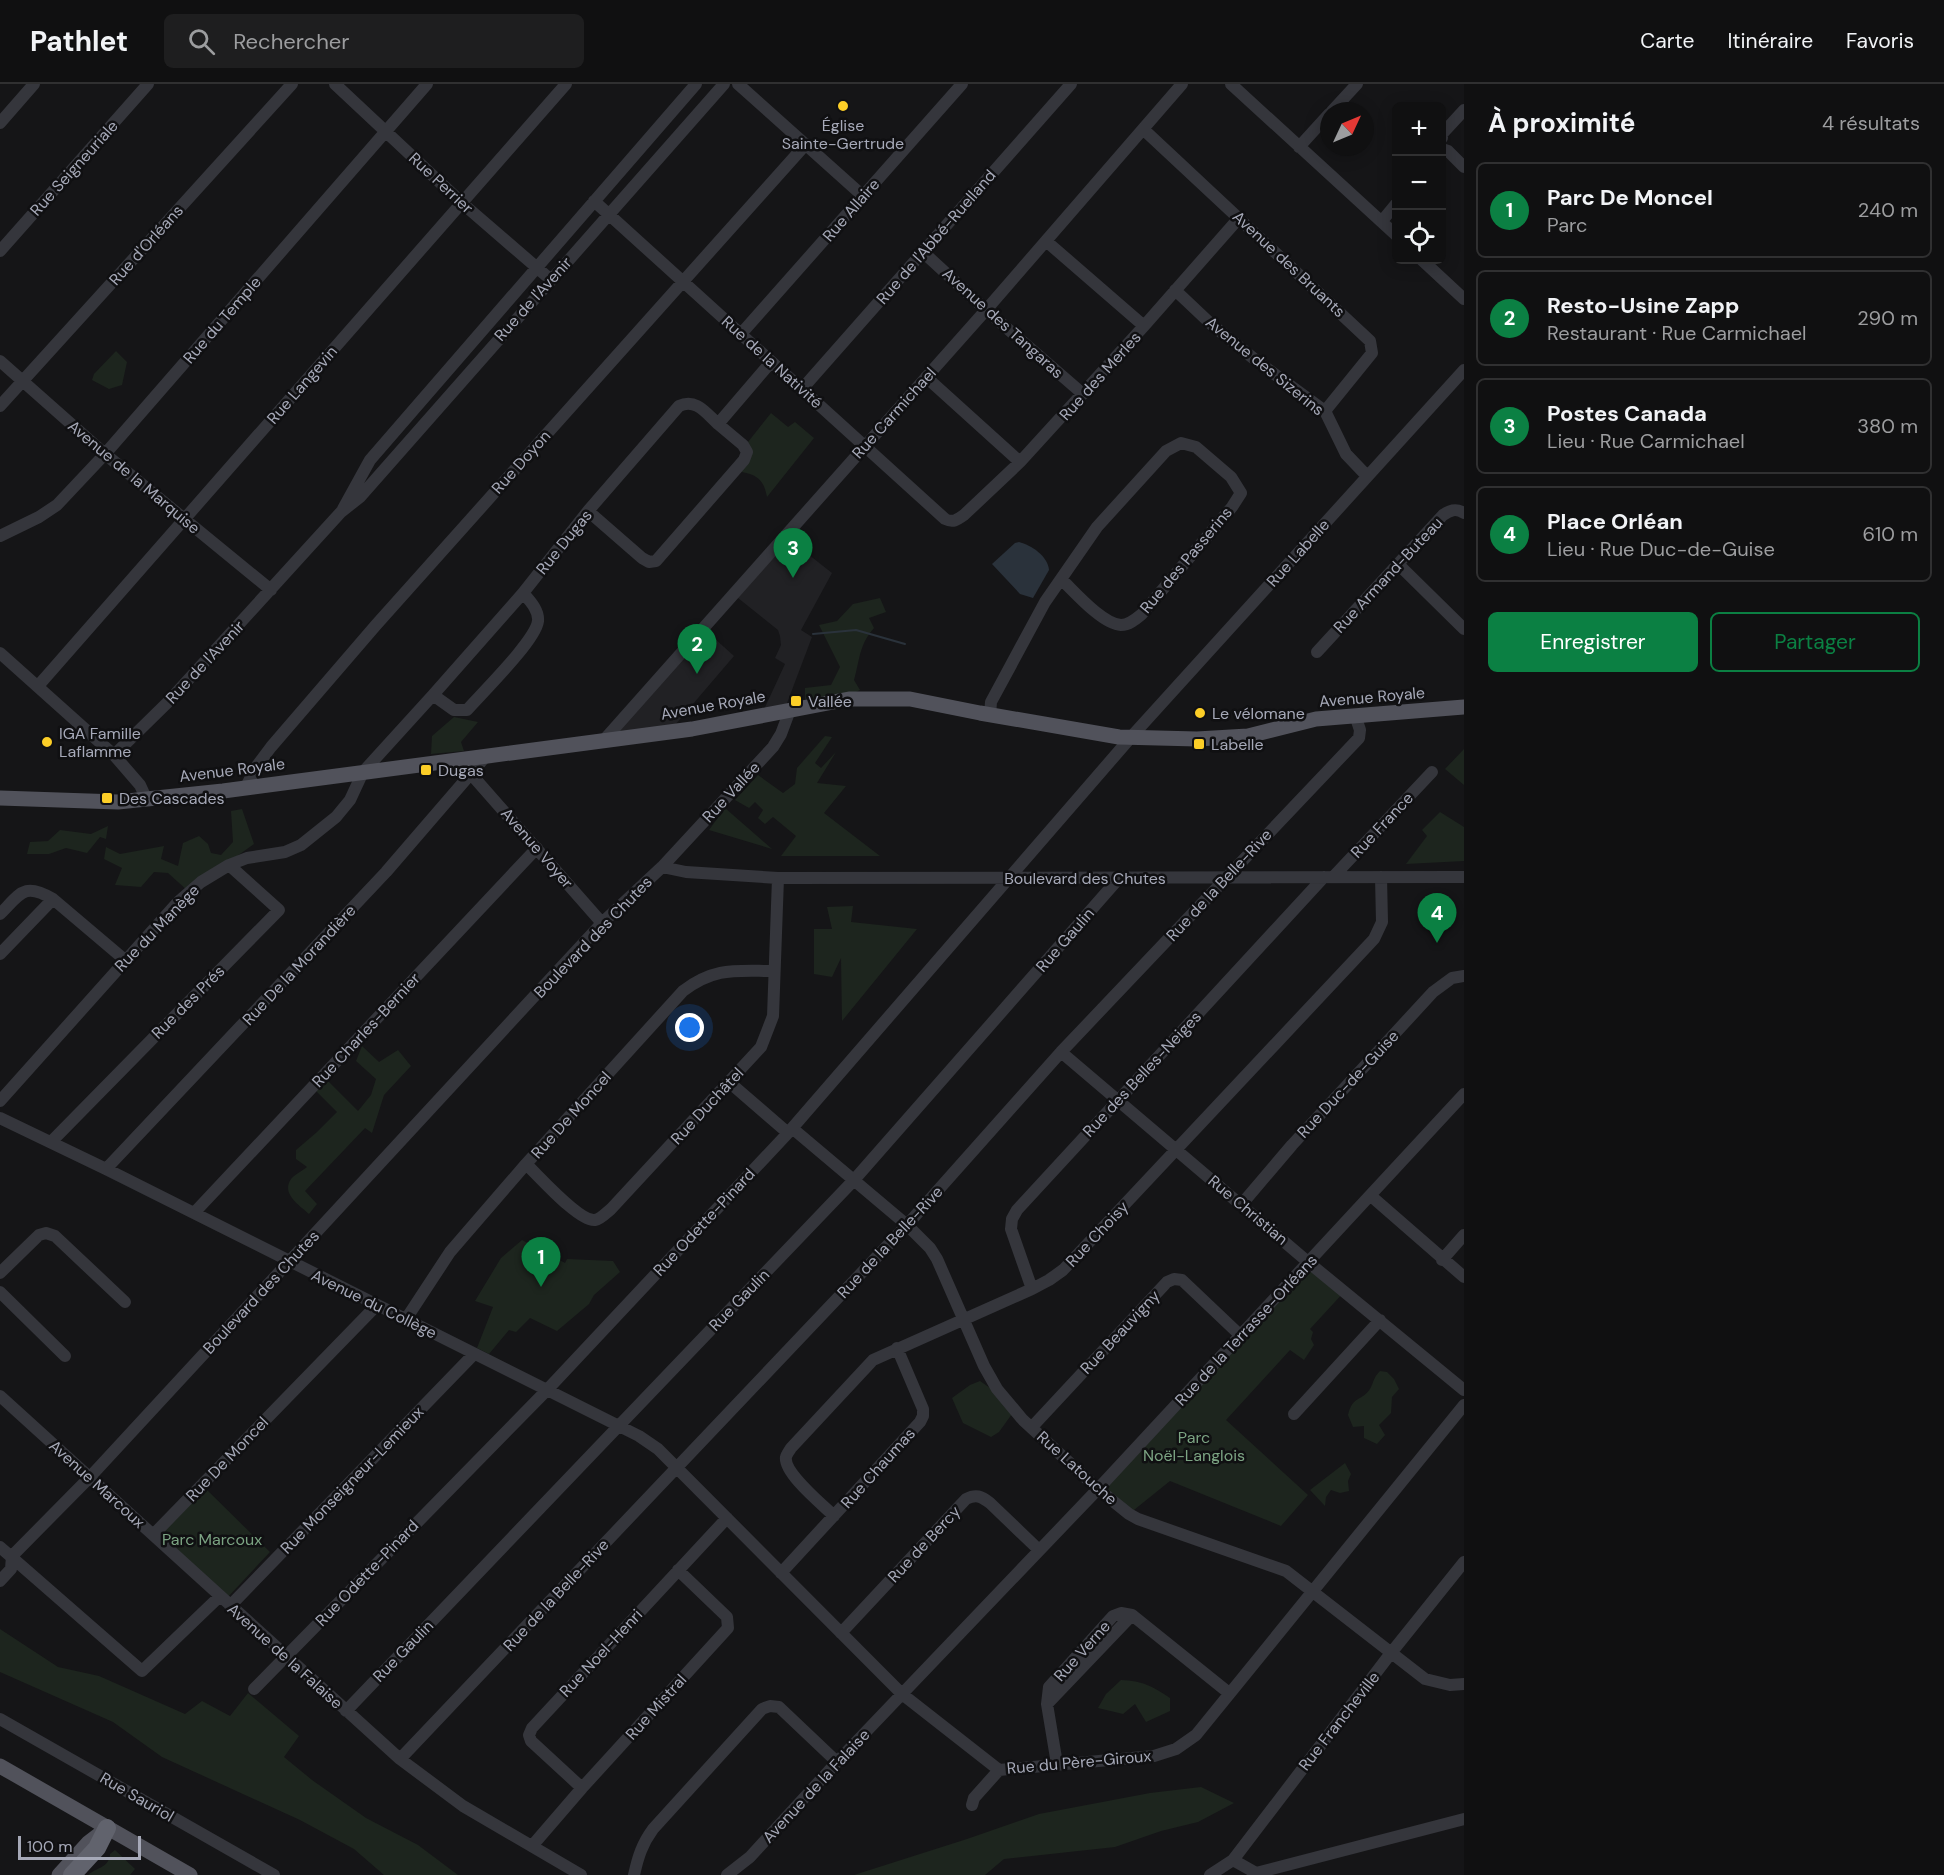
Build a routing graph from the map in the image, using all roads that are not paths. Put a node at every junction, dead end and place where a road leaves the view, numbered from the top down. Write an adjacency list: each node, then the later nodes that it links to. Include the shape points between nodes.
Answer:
1 (34, 84): 17 (street)
2 (148, 84): 35 (street, Rue Seigneuriale)
3 (292, 84): 50 (street, Rue d'Orléans)
4 (335, 84): 20 (street, Rue Perrier)
5 (427, 84): 20 (street, Rue du Temple)
6 (566, 84): 28 (street, Rue Langevin)
7 (696, 84): 27 (street, Rue de l'Avenir)
8 (724, 84): 30 (street, Rue de l'Avenir)
9 (738, 84): 22 (street)
10 (962, 84): 26 (street, Rue Allaire)
11 (1071, 84): 36 (street, Rue de l'Abbé-Ruelland)
12 (1182, 84): 19 (street, Rue Carmichael)
13 (1231, 84): 23 (street)
14 (1357, 84): 15 (street)
15 (1340, 102)
16 (1464, 110): 21 (street)
17 (0, 123)
18 (1320, 123): 23 (street)
19 (1143, 129): 31 (street, Avenue des Bruants); 34 (street, Rue Carmichael)
20 (385, 131): 28 (street, Rue Perrier); 57 (street, Rue du Temple)
21 (1446, 133)
22 (806, 144): 26 (street); 40 (street, Rue Doyon)
23 (1299, 147): 32 (street)
24 (1446, 150): 25 (street)
25 (1464, 167)
26 (862, 196): 45 (street, Rue Allaire)
27 (594, 201): 30 (street, Rue de la Nativité); 38 (street, Rue de l'Avenir)
28 (462, 203): 38 (street, Rue Perrier); 63 (street, Rue Langevin)
29 (1392, 209): 32 (street)
30 (609, 215): 39 (street, Rue de l'Avenir); 40 (street, Rue de la Nativité)
31 (1239, 218): 41 (street, Rue des Merles); 54 (street, Avenue des Bruants, via 1370,341 1372,353)
32 (1382, 221): 33 (street)
33 (1392, 231)
34 (1046, 241): 43 (street, Rue Carmichael); 44 (street)
35 (0, 251)
36 (923, 252): 43 (street, Avenue des Tangaras); 51 (street, Rue de l'Abbé-Ruelland)
37 (1426, 264): 42 (street)
38 (537, 267): 39 (street, Rue Perrier); 61 (street, Rue de l'Avenir, via 370,460)
39 (550, 279): 61 (street, Rue de l'Avenir, via 360,497)
40 (683, 282): 45 (street, Rue de la Nativité); 86 (street, Rue Doyon, via 376,625 271,747)
41 (1176, 290): 44 (street, Rue des Merles); 54 (street, Avenue des Sizerins, via 1211,324)
42 (1464, 299)
43 (986, 310): 49 (street, Rue Carmichael); 52 (street, Avenue des Tangaras)
44 (1144, 326): 52 (street, Rue des Merles)
45 (740, 335): 47 (street, Rue de la Nativité)
46 (0, 361): 50 (street, Avenue de la Marquise)
47 (771, 362): 51 (street, Rue de la Nativité); 55 (street)
48 (1464, 370): 59 (street, Rue Labelle)
49 (926, 376): 56 (street, Rue Carmichael); 58 (street)
50 (24, 380): 53 (street, Rue d'Orléans); 57 (street, Avenue de la Marquise)
51 (802, 389): 56 (street, Rue de la Nativité)
52 (1083, 394): 58 (street, Rue des Merles)
53 (0, 406)
54 (1325, 411): 59 (street, Avenue des Sizerins, via 1346,454)
55 (718, 423): 60 (street, Rue Dugas, via 696,404 687,402 679,406); 60 (street, Rue Dugas, via 743,445 747,452 744,460 656,561 642,558)
56 (865, 446): 64 (street, Rue de la Nativité); 80 (street, Rue Carmichael)
57 (105, 454): 63 (street, Avenue de la Marquise); 65 (street, Rue du Temple, via 57,505)
58 (1020, 462): 64 (street, Rue des Merles, via 964,515)
59 (1367, 476): 79 (street, Rue Labelle)
60 (588, 511): 69 (street, Rue Dugas)
61 (341, 512): 68 (street, Rue de l'Avenir)
62 (1464, 513): 66 (street, Rue Armand-Buteau, via 1451,510 1443,515)
63 (184, 519): 68 (street, Avenue de la Marquise); 73 (street, Rue Langevin)
64 (951, 522)
65 (0, 536)
66 (1398, 564): 70 (street); 72 (street, Rue Armand-Buteau)
67 (1060, 579): 67 (street, Rue des Passerins, via 1097,527 1166,451 1181,443 1196,447 1231,477 1241,493 1133,621 1121,625 1105,619); 77 (street, Rue des Passerins, via 991,702)
68 (271, 590): 81 (street, Rue de l'Avenir)
69 (523, 593): 74 (street, Rue Dugas); 74 (street, via 537,612 538,622 534,634 495,679 467,710 454,710)
70 (1464, 628)
71 (0, 652): 73 (street)
72 (1317, 652)
73 (38, 686): 81 (street)
74 (433, 695): 83 (street, Rue Dugas)
75 (1464, 707): 78 (main road, Avenue Royale)
76 (790, 710): 77 (main road, Avenue Royale, via 849,699 910,699); 80 (main road, Avenue Royale, via 692,729); 91 (street, Rue Vallée, via 773,747)
77 (990, 715): 79 (main road, Avenue Royale)
78 (1355, 715): 79 (main road, Avenue Royale, via 1316,719 1248,736); 98 (street, Rue de la Belle-Rive, via 1359,738)
79 (1132, 736): 96 (street, Rue Odette-Pinard)
80 (604, 740): 82 (main road, Avenue Royale)
81 (114, 755): 88 (street)
82 (486, 756): 83 (main road, Avenue Royale); 85 (street, Rue De la Morandière)
83 (363, 772): 86 (main road, Avenue Royale); 90 (street, Rue du Manège, via 350,800 336,817 301,845)
84 (1431, 772): 92 (street, Rue France)
85 (471, 774): 89 (street, Avenue Voyer); 116 (street, Rue De la Morandière, via 386,872)
86 (246, 787): 88 (main road, Avenue Royale)
87 (0, 798): 88 (main road, Avenue Royale, via 118,802)
88 (146, 798)
89 (537, 848): 101 (street, Avenue Voyer); 120 (street, Rue Charles-Bernier)
90 (229, 866): 103 (street, Rue du Manège, via 201,882 178,902); 113 (street, Rue des Prés, via 279,910)
91 (662, 867): 95 (street, Boulevard des Chutes); 101 (street, Boulevard des Chutes)
92 (1329, 877): 93 (street, Boulevard des Chutes); 98 (street, Boulevard des Chutes); 109 (street, Rue des Belles-Neiges)
93 (1381, 877): 94 (street, Boulevard des Chutes); 114 (street, Rue Choisy, via 1382,922 1374,939)
94 (1464, 877)
95 (778, 878): 96 (street, Boulevard des Chutes); 104 (street, Rue Duchâtel)
96 (1007, 878): 97 (street, Boulevard des Chutes); 112 (street, Rue Odette-Pinard)
97 (1120, 878): 98 (street, Boulevard des Chutes); 117 (street, Rue Gaulin)
98 (1226, 878): 106 (street, Rue de la Belle-Rive)
99 (53, 899): 100 (street, via 30,889); 102 (street); 103 (street)
100 (0, 914)
101 (602, 923): 124 (street, Boulevard des Chutes)
102 (0, 954)
103 (125, 960): 110 (street, Rue du Manège)
104 (773, 971): 107 (street, Rue Duchâtel, via 773,1016 768,1032 761,1047); 115 (street, Rue De Moncel, via 715,972 683,991)
105 (1464, 976): 119 (street, Rue Duc-de-Guise, via 1452,978 1433,992)
106 (1061, 1052): 109 (street, Rue Christian); 121 (street, Rue de la Belle-Rive)
107 (729, 1082): 112 (street, Rue Latouche); 115 (street, Rue Duchâtel, via 601,1218 584,1217)
108 (1464, 1095): 118 (street, Rue de la Terrasse-Orléans)
109 (1119, 1100): 114 (street, Rue Christian); 128 (street, Rue des Belles-Neiges, via 1012,1219 1011,1229)
110 (0, 1101)
111 (0, 1118): 113 (street, Avenue du Collège)
112 (790, 1131): 117 (street, Rue Latouche); 139 (street, Rue Odette-Pinard)
113 (51, 1142): 116 (street, Avenue du Collège)
114 (1176, 1150): 119 (street, Rue Christian); 128 (street, Rue Choisy, via 1063,1270)
115 (526, 1164): 133 (street, Rue De Moncel, via 450,1252)
116 (106, 1169): 120 (street, Avenue du Collège)
117 (854, 1180): 121 (street, Rue Latouche); 144 (street, Rue Gaulin)
118 (1371, 1196): 123 (street); 125 (street, Rue de la Terrasse-Orléans)
119 (1241, 1205): 125 (street, Rue Christian)
120 (194, 1213): 124 (street, Avenue du Collège)
121 (907, 1225): 132 (street, Rue Latouche, via 938,1259); 146 (street, Rue de la Belle-Rive)
122 (1464, 1235): 123 (street)
123 (1442, 1260): 127 (street)
124 (289, 1262): 131 (street, Avenue du Collège); 147 (street, Boulevard des Chutes)
125 (1308, 1262): 134 (street, Rue Christian); 135 (street, Rue de la Terrasse-Orléans)
126 (0, 1273): 130 (street, via 39,1234 46,1233 55,1236)
127 (1464, 1277)
128 (1032, 1289): 132 (street, Rue Choisy)
129 (0, 1292): 138 (street)
130 (124, 1302)
131 (376, 1306): 133 (street, Avenue du Collège); 151 (street, Rue De Moncel)
132 (963, 1318): 136 (street, Rue Choisy); 145 (street, Rue Latouche, via 997,1389)
133 (406, 1319): 137 (street, Avenue du Collège)
134 (1380, 1320): 140 (street, Rue Christian); 143 (street)
135 (1241, 1336): 145 (street, Rue Beauvigny, via 1182,1280 1167,1282); 148 (street, Rue de la Terrasse-Orléans)
136 (897, 1348): 149 (street, Rue Chaumas, via 923,1416); 149 (street, Rue Choisy, via 867,1364 786,1456 791,1474)
137 (474, 1354): 139 (street, Avenue du Collège); 161 (street, Rue Monseigneur-Lemieux)
138 (64, 1356)
139 (546, 1389): 144 (street, Avenue du Collège); 164 (street, Rue Odette-Pinard)
140 (1464, 1390)
141 (0, 1396): 147 (street, Avenue Marcoux)
142 (1464, 1405): 159 (street)
143 (1294, 1414)
144 (619, 1426): 146 (street, Avenue du Collège, via 658,1449); 169 (street, Rue Gaulin)
145 (1032, 1427): 148 (street, Rue Latouche)
146 (676, 1468): 150 (street, Rue du Père-Giroux); 171 (street, Rue de la Belle-Rive)
147 (90, 1477): 151 (street, Avenue Marcoux); 154 (street, Boulevard des Chutes)
148 (1098, 1489): 153 (street, Rue de la Terrasse-Orléans); 159 (street, Rue Latouche, via 1138,1519 1286,1571)
149 (834, 1516): 157 (street, Rue Chaumas)
150 (727, 1518): 156 (street, Rue Noel-Henri); 157 (street, Rue du Père-Giroux)
151 (153, 1534): 160 (street, Avenue Marcoux)
152 (0, 1548): 154 (street)
153 (1039, 1550): 162 (street, Rue de Bercy, via 990,1503 974,1495); 168 (street, Rue de la Terrasse-Orléans)
154 (6, 1558): 158 (street, Boulevard des Chutes, via 11,1569); 160 (street, Avenue de la Falaise, via 142,1671)
155 (1464, 1562): 163 (street, Rue Francheville)
156 (678, 1570): 176 (street, Rue Mistral, via 727,1617 728,1628); 176 (street, Rue Noel-Henri, via 532,1728 531,1741)
157 (782, 1573): 162 (street, Rue du Père-Giroux)
158 (0, 1581)
159 (1314, 1592): 163 (street, Rue Latouche); 167 (street, Rue du Père-Giroux)
160 (219, 1597): 161 (street, Avenue de la Falaise)
161 (230, 1606): 164 (street, Avenue de la Falaise)
162 (841, 1633): 168 (street, Rue du Père-Giroux)
163 (1391, 1653): 165 (street, Rue Latouche, via 1425,1679); 181 (street, Rue Francheville)
164 (286, 1657): 166 (street, Rue Odette-Pinard); 169 (street, Avenue de la Falaise)
165 (1464, 1684)
166 (254, 1689)
167 (1230, 1692): 173 (street, Rue du Père-Giroux, via 1196,1735 1176,1749 1154,1756); 173 (street, Rue Verne, via 1132,1615 1113,1616 1049,1687 1047,1704)
168 (902, 1694): 172 (street, Avenue de la Falaise); 175 (street, Rue du Père-Giroux)
169 (346, 1710): 171 (street, Avenue de la Falaise)
170 (0, 1719): 185 (street, Rue Sauriol)
171 (400, 1760): 180 (street, Avenue de la Falaise, via 463,1806)
172 (837, 1762): 187 (street, via 779,1707 762,1709 653,1829 644,1841); 188 (street, Avenue de la Falaise, via 750,1857)
173 (1057, 1764): 175 (street, Rue du Père-Giroux)
174 (0, 1766): 179 (main road)
175 (999, 1770): 177 (street)
176 (582, 1788): 180 (street, Rue Mistral)
177 (972, 1805)
178 (1464, 1820): 181 (street, via 1256,1873)
179 (107, 1828): 182 (main road); 183 (highway, via 97,1848); 184 (main road)
180 (532, 1846): 186 (street, Avenue de la Falaise)
181 (1233, 1860): 189 (street, Rue Francheville)
182 (59, 1875)
183 (72, 1875)
184 (190, 1875)
185 (274, 1875)
186 (581, 1875)
187 (634, 1875)
188 (727, 1875)
189 (1210, 1875)

